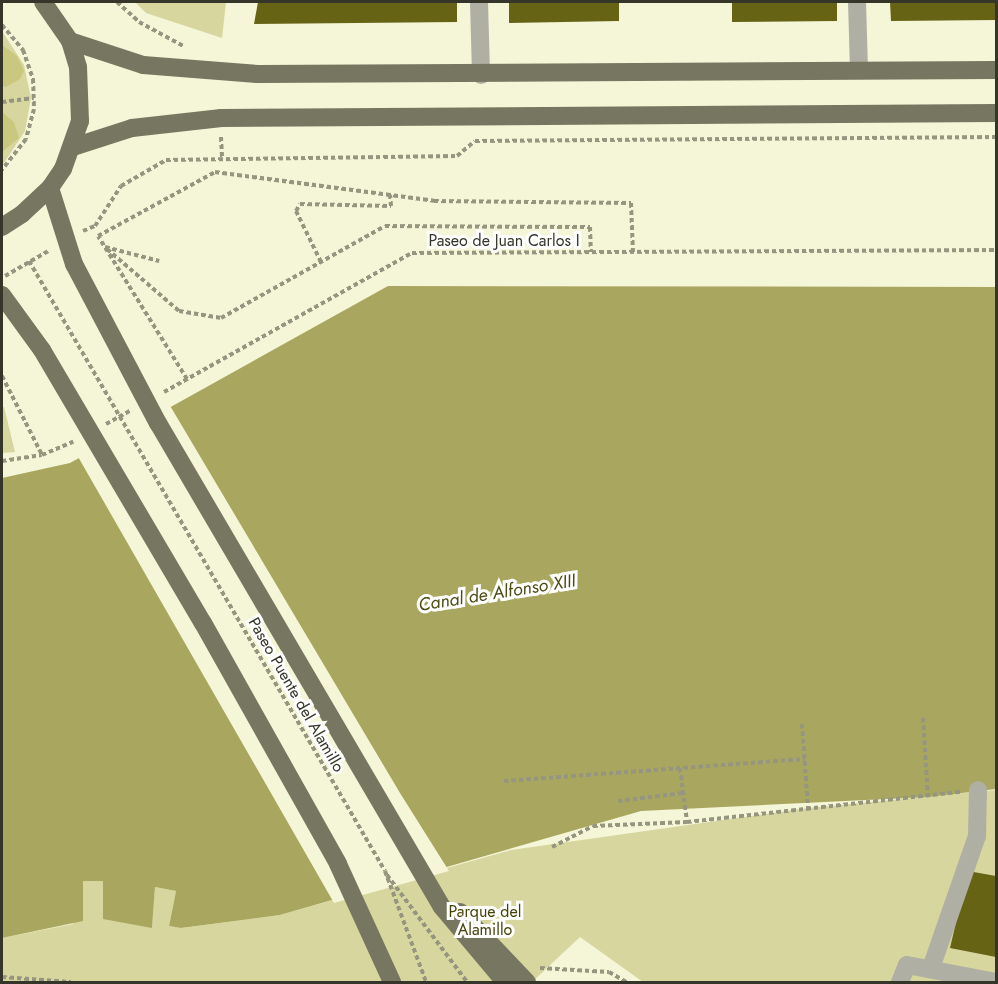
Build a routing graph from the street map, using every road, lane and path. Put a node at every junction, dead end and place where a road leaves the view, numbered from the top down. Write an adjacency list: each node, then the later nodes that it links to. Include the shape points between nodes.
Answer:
1 (44, 2): 6 (main road)
2 (117, 2): 7 (path, via 139,22 184,47)
3 (479, 2): 10 (street)
4 (857, 2): 8 (street)
5 (2, 25): 11 (path, via 22,50 33,79)
6 (70, 41): 10 (main road, via 143,65 189,70); 15 (main road, via 81,94)
7 (193, 48)
8 (859, 70): 9 (main road); 10 (main road)
9 (996, 70)
10 (481, 75)
11 (34, 98): 12 (path); 16 (path, via 26,139)
12 (2, 102)
13 (996, 113): 15 (main road, via 221,118 132,128)
14 (996, 137): 20 (path, via 475,141 457,156 166,160 121,186 95,226)
15 (73, 147): 17 (main road)
16 (2, 170)
17 (50, 188): 19 (main road, via 22,214); 52 (main road, via 74,264 115,348)
18 (390, 195): 21 (path, via 215,172 98,236); 25 (path, via 434,201 631,203); 28 (path, via 391,206 300,204 296,211)
19 (2, 226)
20 (87, 230)
21 (104, 247): 27 (path); 28 (path, via 178,311 221,318); 32 (path)
22 (996, 250): 25 (path, Paseo de Juan Carlos I)
23 (47, 251): 26 (path)
24 (591, 252): 25 (path, Paseo de Juan Carlos I); 28 (path, via 590,227 385,226); 32 (path, Paseo de Juan Carlos I, via 411,253)
25 (633, 252)
26 (29, 261): 29 (path); 53 (path, Paseo Puente del Alamillo)
27 (159, 261)
28 (321, 262)
29 (2, 278)
30 (5, 299): 50 (main road, via 82,415)
31 (2, 376): 37 (path)
32 (187, 379): 33 (path, Paseo de Juan Carlos I)
33 (156, 396)
34 (135, 408): 35 (path)
35 (104, 425)
36 (84, 436): 37 (path)
37 (42, 455): 38 (path)
38 (2, 461)
39 (922, 718): 46 (path)
40 (802, 724): 41 (path)
41 (805, 759): 42 (path); 48 (path)
42 (680, 768): 43 (path); 45 (path)
43 (504, 781)
44 (978, 790): 46 (path); 54 (street, via 977,836)
45 (683, 793): 47 (path); 49 (path)
46 (928, 797): 48 (path)
47 (618, 801)
48 (808, 808): 49 (path)
49 (687, 822): 51 (path, via 593,826)
50 (319, 831): 58 (main road); 59 (main road, via 378,946)
51 (552, 847)
52 (410, 853): 55 (main road); 62 (main road, via 442,907)
53 (385, 871): 60 (path, Paseo Puente del Alamillo); 61 (path)
54 (931, 968): 64 (street, via 907,964); 65 (street)
55 (530, 975): 63 (path, via 609,972)
56 (2, 977): 57 (path)
57 (71, 982)
58 (381, 982)
59 (392, 982)
60 (426, 982)
61 (467, 982)
62 (505, 982)
63 (626, 982)
64 (900, 982)
65 (996, 982)

